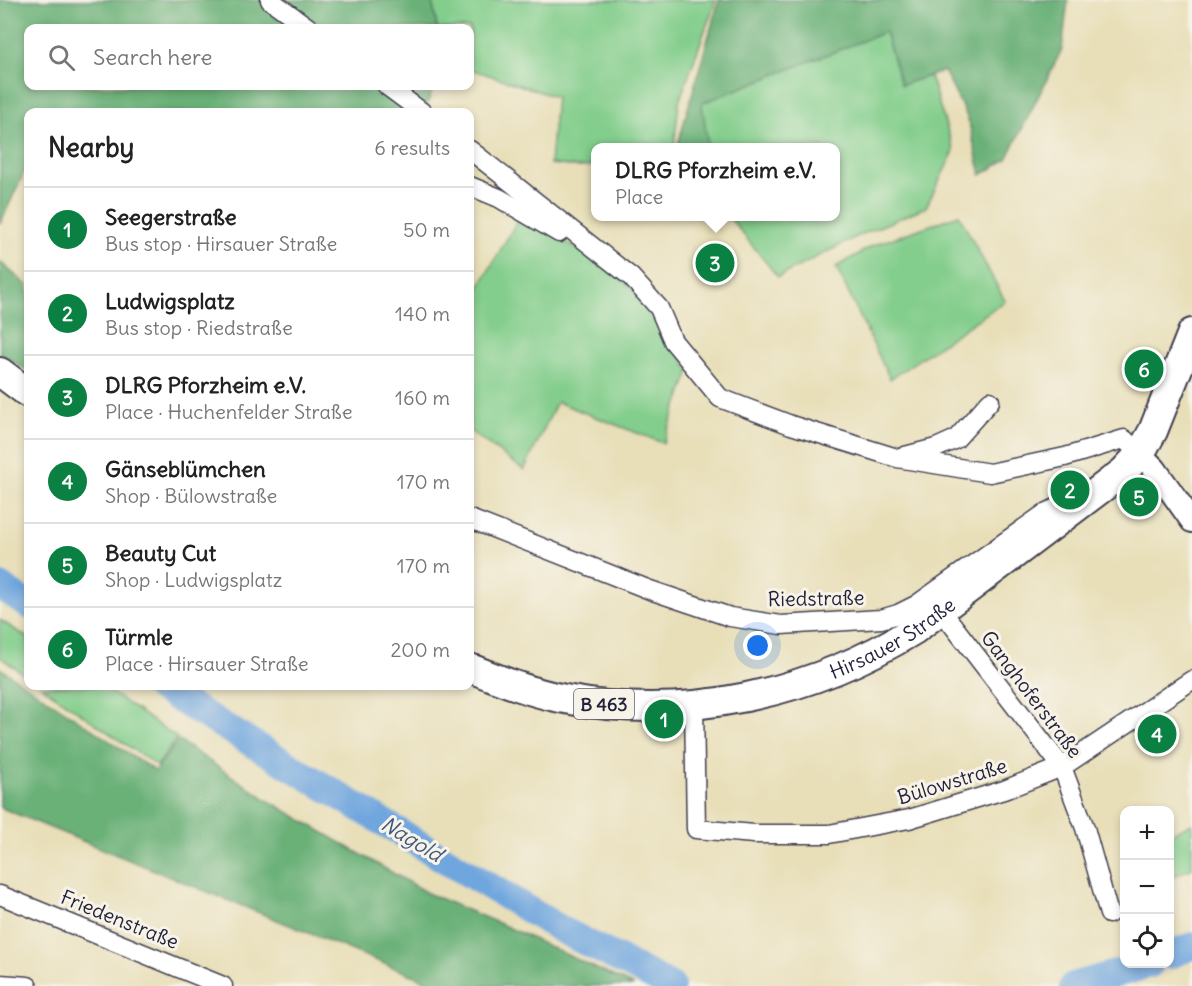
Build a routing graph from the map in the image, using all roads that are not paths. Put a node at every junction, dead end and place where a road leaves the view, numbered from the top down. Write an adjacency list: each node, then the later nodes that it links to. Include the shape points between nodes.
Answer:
1 (270, 0): 2 (street)
2 (303, 24)
3 (392, 90): 4 (street)
4 (415, 108)
5 (474, 153): 7 (street)
6 (474, 188): 7 (street, via 574,241)
7 (586, 243): 11 (street, via 631,277 659,308 673,341 720,398)
8 (1192, 333): 10 (main road, Hirsauer Straße / B 463, via 1154,431)
9 (990, 401): 11 (street, via 956,439)
10 (1140, 454): 11 (street, via 1124,439 1065,458 990,473); 12 (main road, Hirsauer Straße / B 463, via 1123,472); 14 (street)
11 (897, 458)
12 (1076, 507): 13 (street, Riedstraße, via 1059,507 1044,514 898,614 881,619 781,625 730,617 650,590); 15 (main road, Hirsauer Straße / B 463)
13 (474, 521)
14 (1192, 521)
15 (941, 610): 18 (main road, Hirsauer Straße / B 463, via 891,644 837,671 764,693); 19 (street, Ganghoferstraße)
16 (474, 669): 18 (main road, Hirsauer Straße / B 463, via 564,699 631,706)
17 (1192, 680): 19 (street, Bülowstraße)
18 (694, 705): 19 (street, Bülowstraße, via 696,829 829,834 909,819 1004,790)
19 (1062, 767): 21 (street, Ganghoferstraße, via 1085,828)
20 (0, 895): 24 (street, Friedenstraße)
21 (1109, 914)
22 (0, 984): 23 (street)
23 (28, 986)
24 (223, 986)

